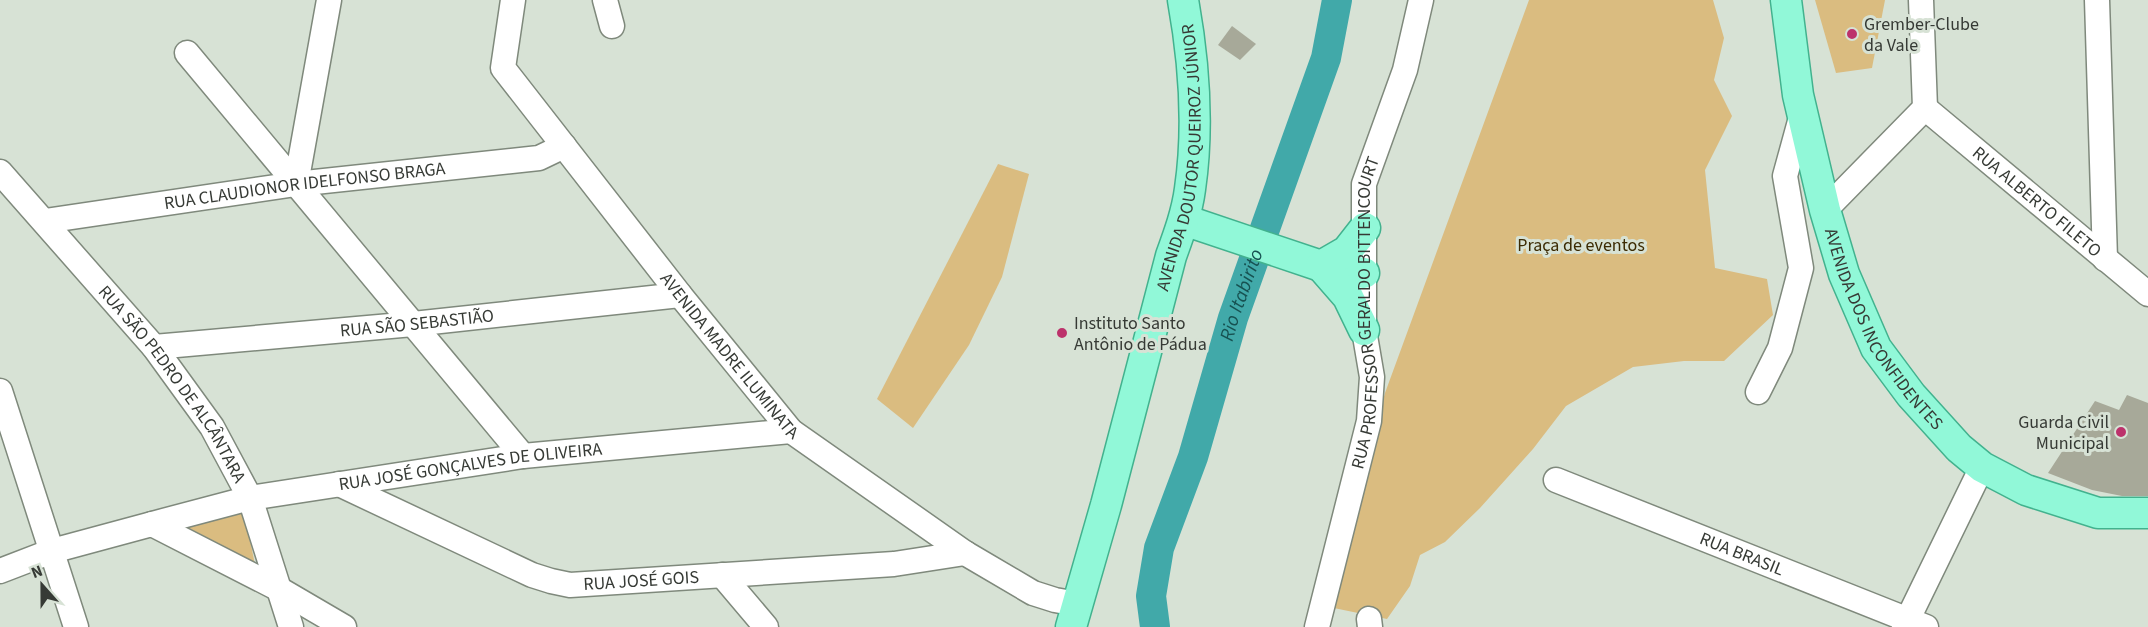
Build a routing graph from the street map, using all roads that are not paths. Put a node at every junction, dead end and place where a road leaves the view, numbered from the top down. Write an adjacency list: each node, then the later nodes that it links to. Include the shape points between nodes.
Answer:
1 (329, 0): 15 (street)
2 (513, 0): 13 (street, AVENIDA MADRE ILUMINATA, via 503,68)
3 (605, 0): 9 (street)
4 (1184, 0): 17 (main road, AVENIDA DOUTOR QUEIROZ JÚNIOR, via 1194,125)
5 (1421, 0): 19 (street, RUA PROFESSOR GERALDO BITTENCOURT, via 1405,70 1364,184)
6 (1786, 0): 12 (main road, AVENIDA DOS INCONFIDENTES)
7 (1921, 0): 11 (street)
8 (2097, 0): 20 (street)
9 (612, 26)
10 (187, 52): 15 (street)
11 (1925, 108): 16 (street); 20 (street, RUA ALBERTO FILETO)
12 (1802, 114): 16 (main road, AVENIDA DOS INCONFIDENTES); 29 (street, via 1785,176 1801,268 1780,348)
13 (564, 146): 15 (street, RUA CLAUDIONOR IDELFONSO BRAGA, via 538,158); 23 (street, AVENIDA MADRE ILUMINATA)
14 (0, 172): 18 (street, RUA SÃO PEDRO DE ALCÂNTARA)
15 (296, 184): 18 (street, RUA CLAUDIONOR IDELFONSO BRAGA); 25 (street)
16 (1825, 210): 32 (main road, AVENIDA DOS INCONFIDENTES, via 1844,274 1876,348 1911,395 1959,448)
17 (1184, 220): 21 (main road); 43 (main road, AVENIDA DOUTOR QUEIROZ JÚNIOR, via 1171,256)
18 (45, 221): 27 (street, RUA SÃO PEDRO DE ALCÂNTARA)
19 (1365, 228): 21 (main road, via 1347,251); 22 (street, RUA PROFESSOR GERALDO BITTENCOURT)
20 (2105, 259): 24 (street, RUA ALBERTO FILETO)
21 (1315, 264): 22 (main road); 26 (main road, via 1348,297)
22 (1364, 273): 26 (street, RUA PROFESSOR GERALDO BITTENCOURT)
23 (680, 294): 25 (street, RUA SÃO SEBASTIÃO); 30 (street, AVENIDA MADRE ILUMINATA)
24 (2148, 294)
25 (413, 324): 27 (street, RUA SÃO SEBASTIÃO); 31 (street)
26 (1364, 330): 49 (street, RUA PROFESSOR GERALDO BITTENCOURT, via 1372,377 1369,421)
27 (154, 347): 35 (street, RUA SÃO PEDRO DE ALCÂNTARA, via 212,427)
28 (0, 392): 38 (street)
29 (1758, 392)
30 (791, 431): 31 (street, RUA JOSÉ GONÇALVES DE OLIVEIRA); 39 (street, AVENIDA MADRE ILUMINATA)
31 (523, 456): 34 (street, RUA JOSÉ GONÇALVES DE OLIVEIRA)
32 (1982, 467): 36 (main road, AVENIDA DOS INCONFIDENTES, via 2026,490 2098,513); 44 (street)
33 (1556, 480): 44 (street, RUA BRASIL)
34 (339, 484): 35 (street, RUA JOSÉ GONÇALVES DE OLIVEIRA); 41 (street, RUA JOSÉ GOIS, via 551,581 570,585)
35 (250, 498): 37 (street, RUA JOSÉ GONÇALVES DE OLIVEIRA); 42 (street, RUA SÃO PEDRO DE ALCÂNTARA)
36 (2148, 513)
37 (152, 524): 38 (street, RUA JOSÉ GONÇALVES DE OLIVEIRA); 42 (street)
38 (52, 551): 40 (street, RUA JOSÉ GONÇALVES DE OLIVEIRA); 45 (street)
39 (965, 554): 41 (street, RUA JOSÉ GOIS, via 894,564); 43 (street, AVENIDA MADRE ILUMINATA, via 1033,593 1055,600)
40 (0, 571)
41 (722, 575): 48 (street)
42 (279, 589): 46 (street, RUA SÃO PEDRO DE ALCÂNTARA); 47 (street)
43 (1077, 617)
44 (1912, 625)
45 (76, 627)
46 (291, 627)
47 (344, 627)
48 (766, 627)
49 (1317, 627)

